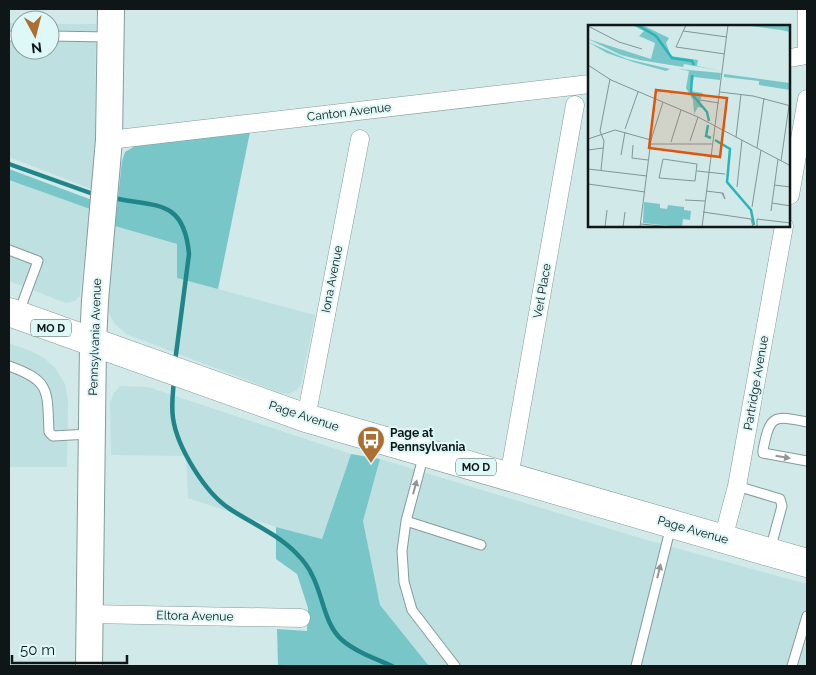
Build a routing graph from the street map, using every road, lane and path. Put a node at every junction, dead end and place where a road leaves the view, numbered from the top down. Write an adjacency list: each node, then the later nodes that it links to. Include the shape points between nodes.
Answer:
1 (111, 9): 4 (street, Pennsylvania Avenue)
2 (807, 9): 5 (street)
3 (60, 36): 4 (lane)
4 (112, 37): 11 (street, Pennsylvania Avenue)
5 (807, 55): 6 (street)
6 (791, 58)
7 (588, 84): 11 (street, Canton Avenue)
8 (807, 99): 12 (street)
9 (575, 106): 25 (street, Verl Place)
10 (360, 139): 18 (street, Iona Avenue)
11 (109, 140): 16 (street, Pennsylvania Avenue)
12 (791, 189)
13 (784, 228): 21 (street, Partridge Avenue)
14 (9, 250): 15 (lane, via 38,261)
15 (13, 313): 16 (main road, Page Avenue / MO D)
16 (93, 342): 18 (main road, Page Avenue / MO D); 20 (street, Pennsylvania Avenue)
17 (9, 366): 20 (lane, via 32,375 46,390 49,432 53,436)
18 (306, 418): 22 (main road, Page Avenue / MO D)
19 (807, 422): 23 (lane, via 783,417 773,420 767,429)
20 (93, 434): 33 (street, Pennsylvania Avenue)
21 (744, 450): 23 (lane); 26 (street, Partridge Avenue)
22 (425, 453): 25 (main road, Page Avenue / MO D); 27 (lane, one-way to 22)
23 (763, 453): 24 (lane, one-way to 24)
24 (807, 461)
25 (509, 477): 28 (main road, Page Avenue / MO D)
26 (737, 486): 29 (street, Partridge Avenue); 31 (lane, via 780,500 782,506)
27 (406, 521): 30 (lane); 37 (lane, via 402,551 404,582 412,610)
28 (671, 524): 29 (main road, Page Avenue / MO D); 38 (lane, one-way to 28)
29 (723, 539): 31 (main road, Page Avenue / MO D)
30 (481, 545)
31 (769, 552): 32 (main road, Page Avenue / MO D)
32 (807, 563)
33 (89, 614): 35 (street, Eltora Avenue); 36 (street, Pennsylvania Avenue)
34 (807, 616): 39 (lane)
35 (301, 618)
36 (89, 666)
37 (455, 666)
38 (636, 666)
39 (792, 666)

